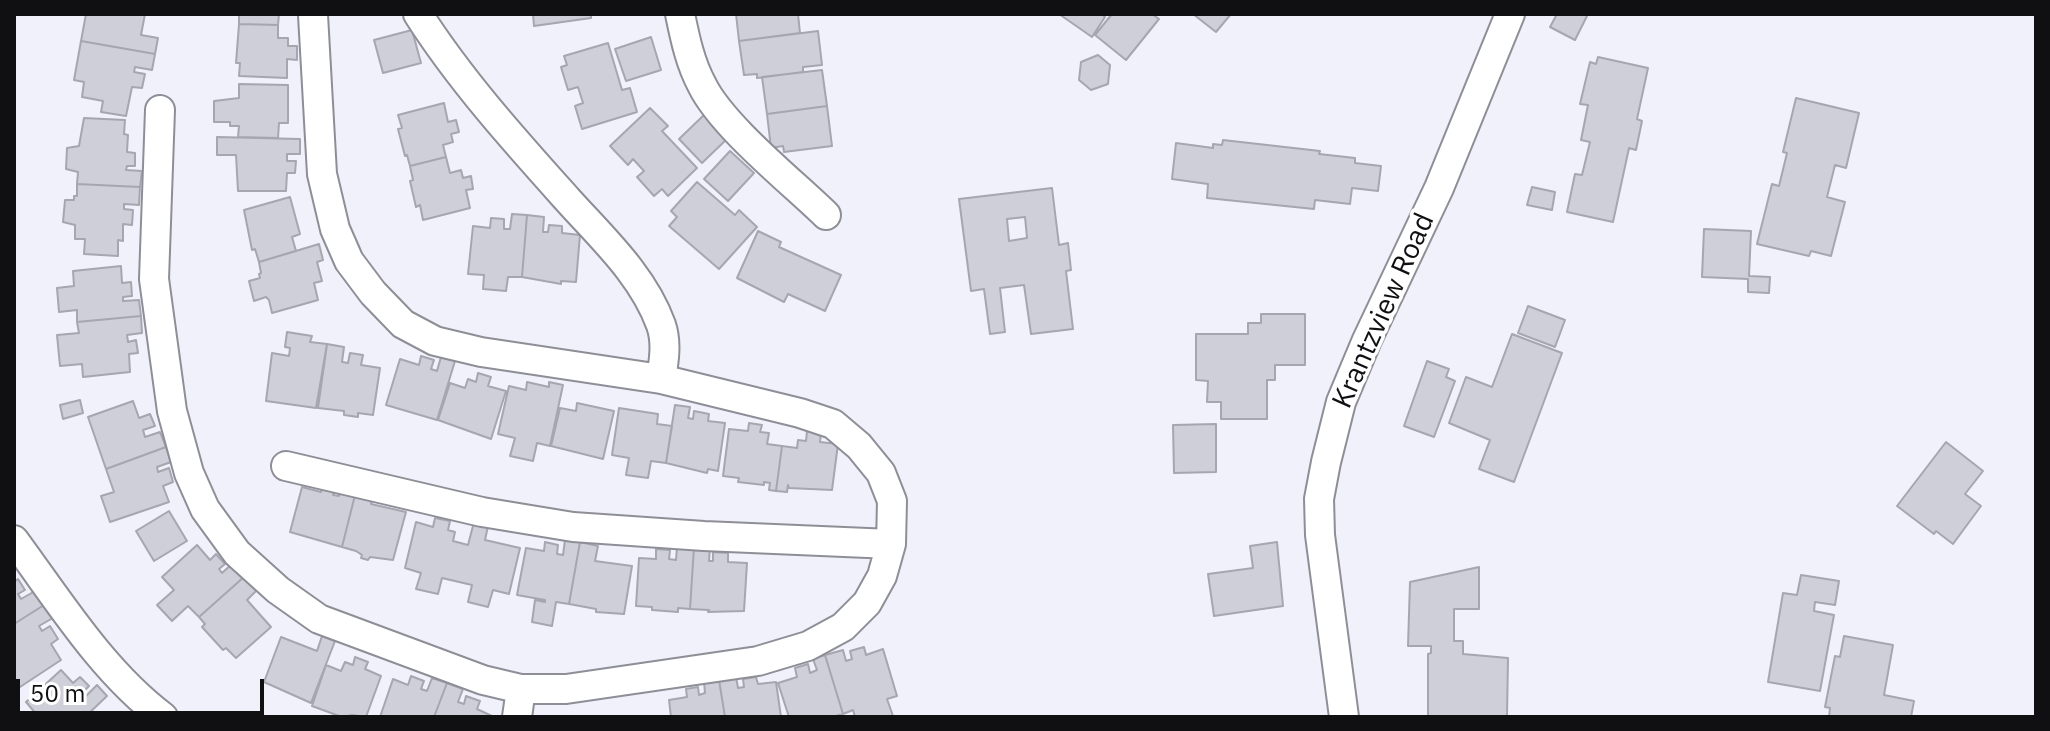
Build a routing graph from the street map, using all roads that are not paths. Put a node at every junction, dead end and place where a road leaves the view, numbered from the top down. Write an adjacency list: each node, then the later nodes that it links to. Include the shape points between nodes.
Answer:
1 (418, 14): 7 (street, via 532,159 637,278 663,328)
2 (680, 14): 6 (street, via 702,87 731,123)
3 (1510, 14): 13 (street, Krantzview Road, via 1439,188 1341,402 1326,462 1320,535)
4 (313, 15): 7 (street, via 322,174 335,229 349,261 373,293 403,324 435,341)
5 (160, 110): 11 (street, via 154,279 172,411 205,509 237,553 319,619 483,680)
6 (826, 215)
7 (661, 379): 10 (street, via 833,424 881,473 892,501)
8 (286, 466): 10 (street, via 482,512 573,527)
9 (14, 540): 12 (street, via 91,643)
10 (891, 544): 11 (street, via 867,603 843,627 808,646 758,661 566,689)
11 (519, 703)
12 (163, 717)
13 (1344, 717)

